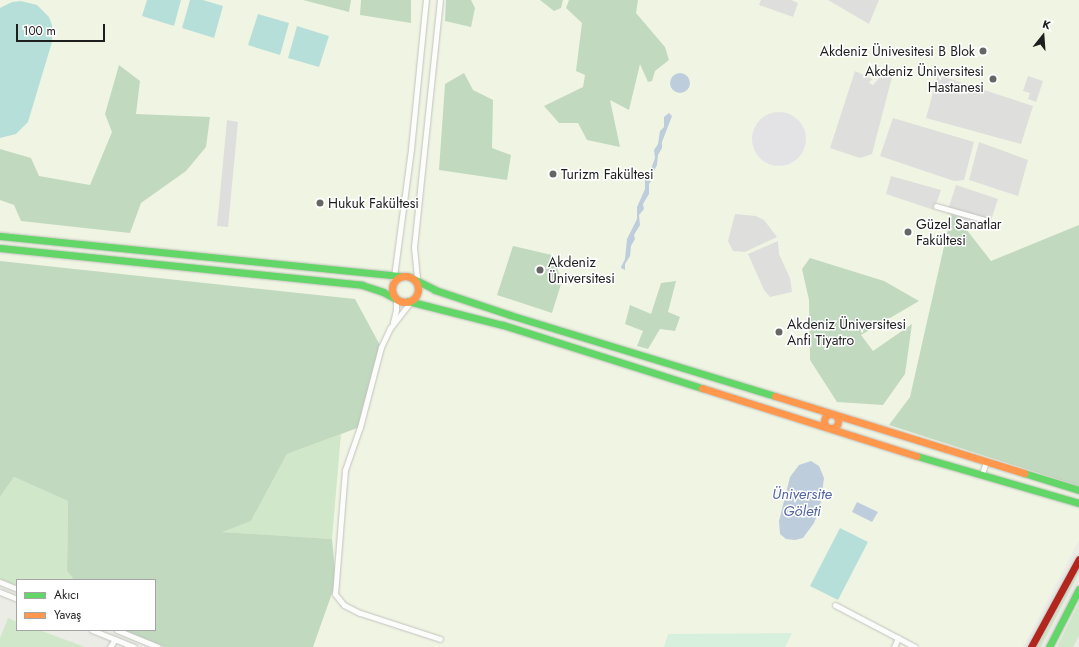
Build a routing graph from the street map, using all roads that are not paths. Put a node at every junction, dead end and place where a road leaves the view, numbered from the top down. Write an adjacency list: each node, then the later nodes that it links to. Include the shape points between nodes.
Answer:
1 (426, 0): 7 (street)
2 (440, 0): 9 (street, via 414,247)
3 (936, 206): 4 (street)
4 (985, 220)
5 (0, 236): 7 (street)
6 (0, 248): 11 (street, via 362,285)
7 (394, 276): 8 (street); 10 (street)
8 (402, 276): 9 (street); 10 (street)
9 (414, 279): 12 (street, via 418,288); 14 (street, via 435,290 502,313)
10 (393, 284): 11 (street, via 392,292)
11 (396, 299): 12 (street); 13 (street, via 396,310)
12 (410, 301): 13 (street); 15 (street, via 503,325)
13 (390, 328): 31 (street, via 381,347 360,427 345,470 336,594 344,605 360,613)
14 (833, 414): 15 (street, via 837,417 838,423); 16 (street)
15 (829, 428): 17 (street)
16 (986, 462): 17 (street); 18 (street)
17 (982, 474): 19 (street)
18 (1079, 490)
19 (1079, 503)
20 (1079, 559): 37 (street)
21 (0, 582): 22 (street)
22 (16, 589)
23 (1079, 590): 38 (street)
24 (0, 592): 25 (street)
25 (16, 599)
26 (836, 605): 29 (street)
27 (95, 631): 30 (street)
28 (119, 631): 34 (street)
29 (898, 638): 35 (street); 36 (street)
30 (115, 639): 32 (street); 33 (street)
31 (440, 639)
32 (110, 647)
33 (134, 647)
34 (158, 647)
35 (894, 647)
36 (915, 647)
37 (1031, 647)
38 (1049, 647)

